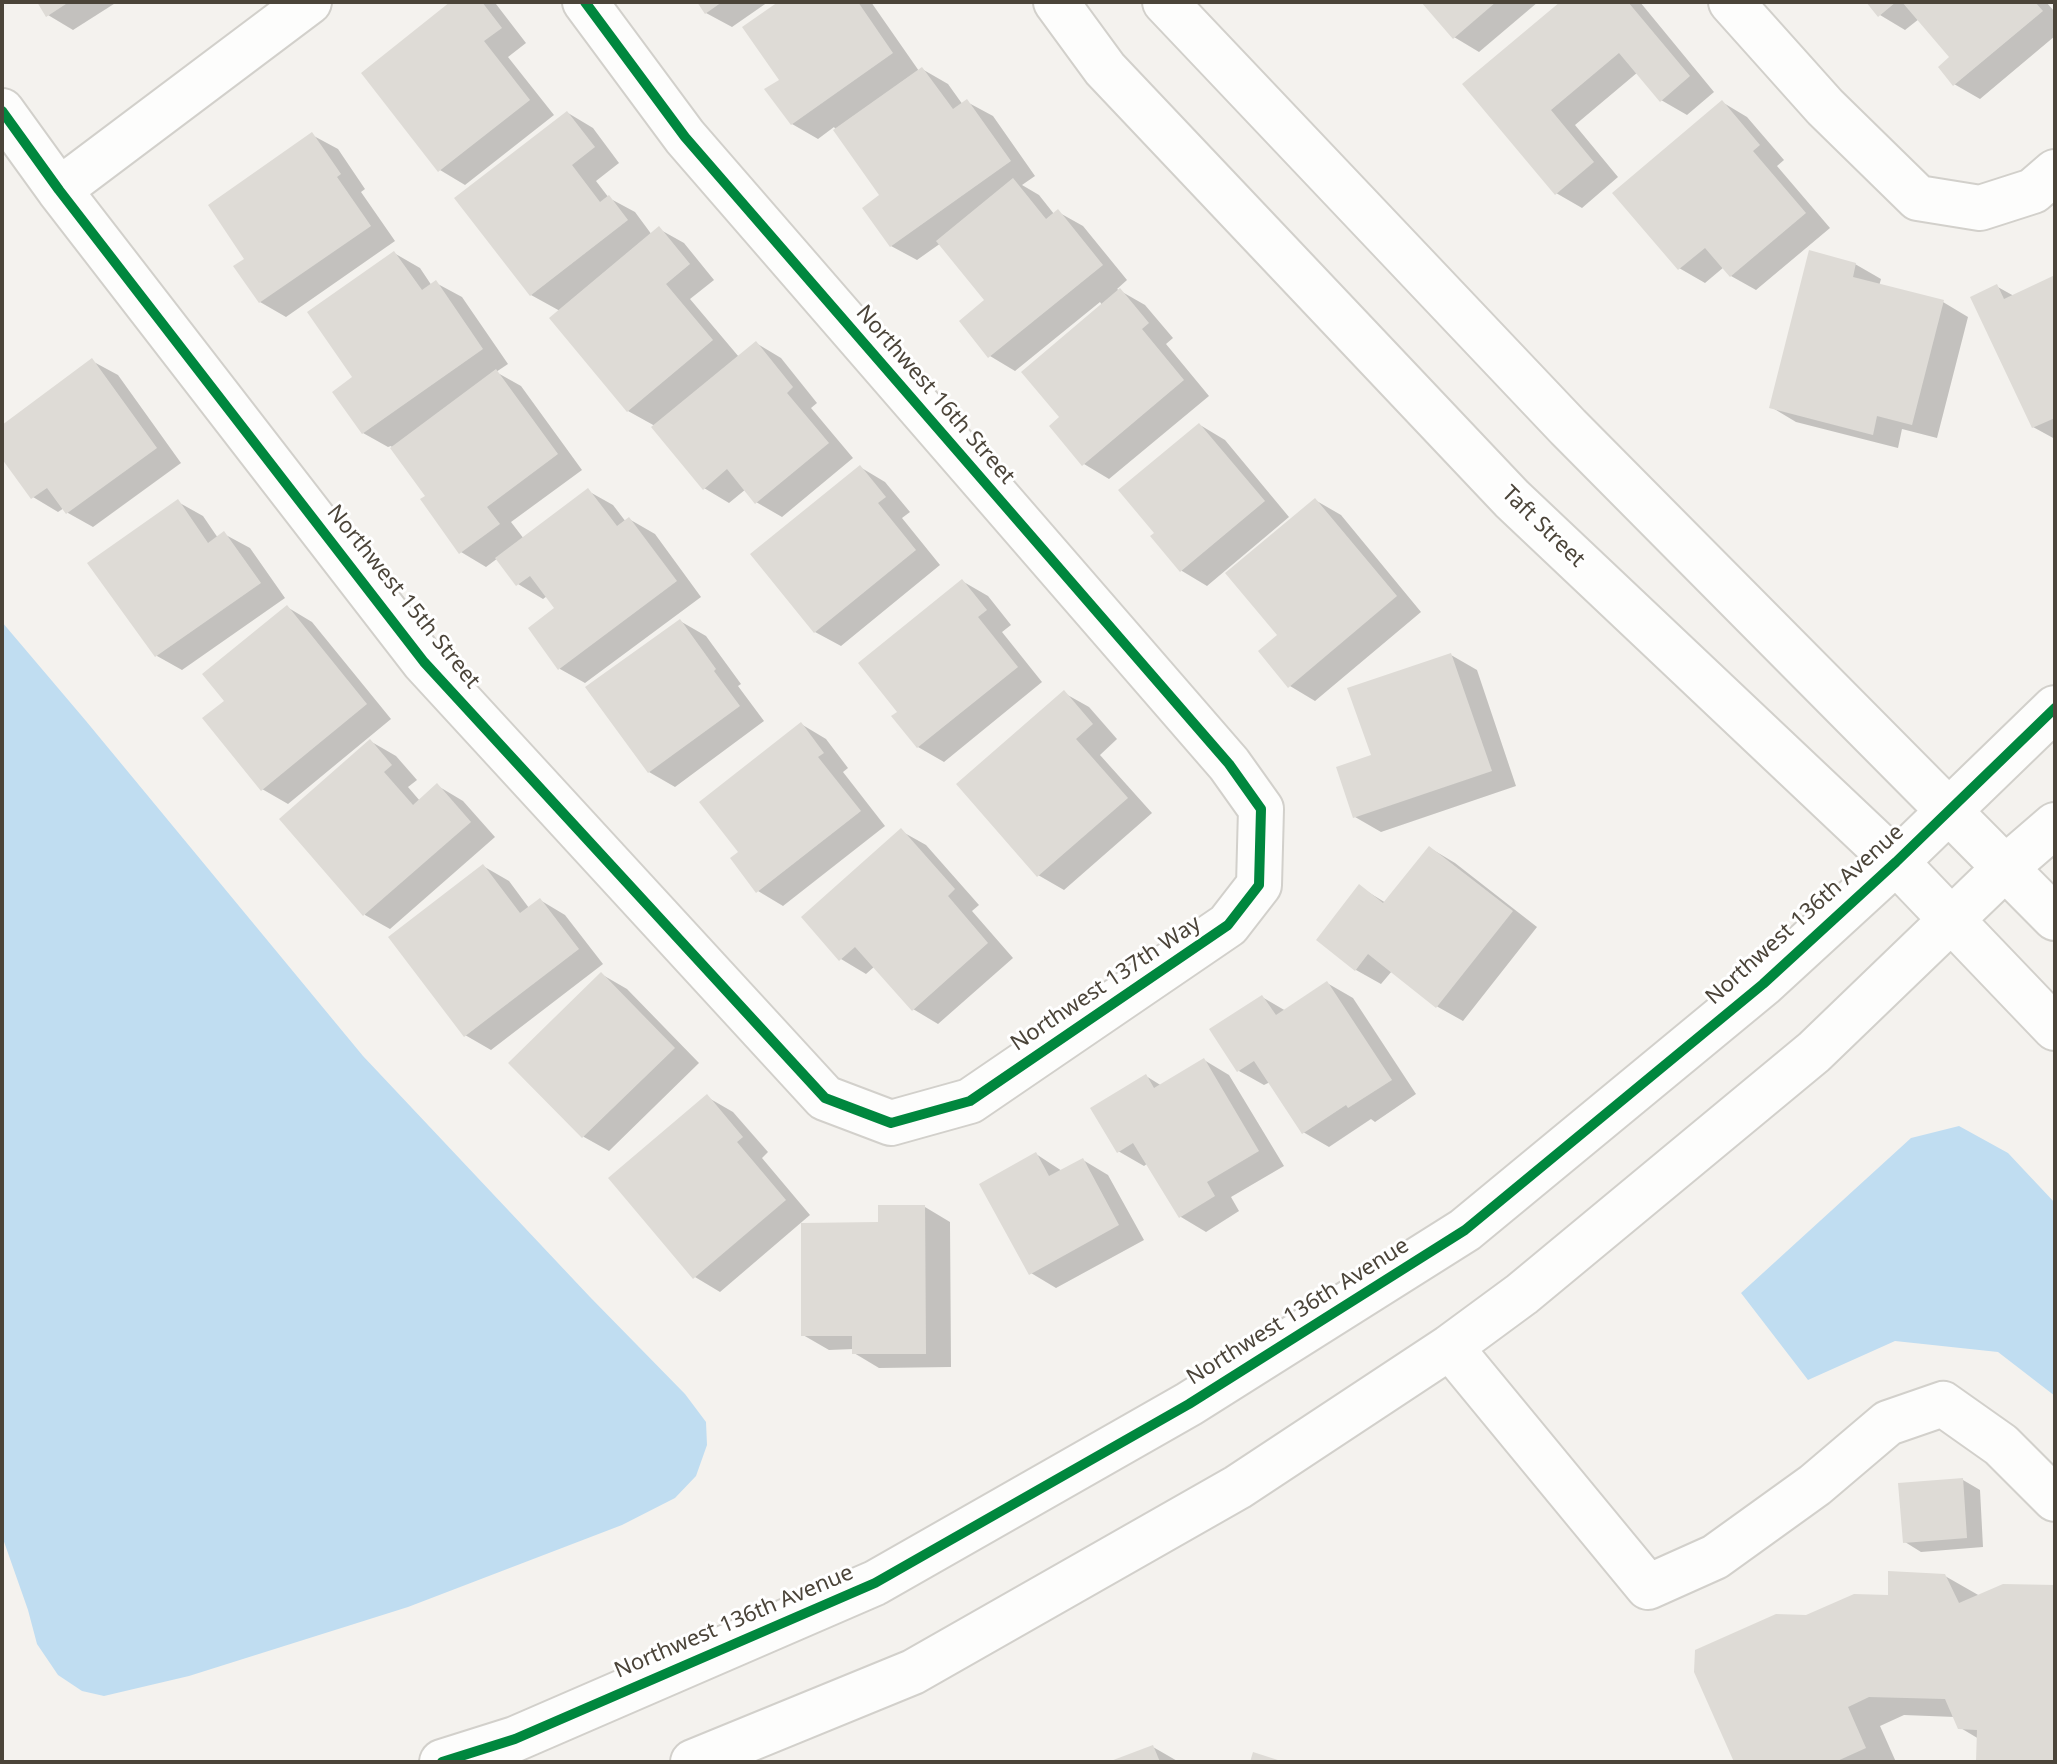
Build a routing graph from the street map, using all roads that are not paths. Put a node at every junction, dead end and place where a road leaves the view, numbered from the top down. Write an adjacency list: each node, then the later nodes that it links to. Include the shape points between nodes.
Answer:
1 (309, 2): 8 (street)
2 (585, 2): 10 (street, Northwest 16th Street, via 685,137 1229,764)
3 (1056, 2): 13 (street, Taft Street, via 1105,69 1512,499)
4 (1165, 2): 11 (street, via 1568,427)
5 (1731, 2): 7 (street, via 1825,107 1918,198 1980,208 2033,191)
6 (2, 111): 8 (street, Northwest 15th Street)
7 (2055, 172)
8 (59, 190): 18 (street, Northwest 15th Street, via 424,662 825,1098)
9 (2055, 708): 11 (street, Northwest 136th Avenue)
10 (1261, 809): 18 (street, Northwest 137th Way, via 1259,885 1228,925 970,1101)
11 (1949, 810): 13 (street, Northwest 136th Avenue); 14 (street)
12 (2055, 825): 14 (street)
13 (1896, 862): 16 (street, Taft Street); 21 (street, Northwest 136th Avenue, via 1763,984 1465,1230 1189,1404 875,1583)
14 (2004, 869): 15 (street); 16 (street)
15 (2055, 918)
16 (1950, 921): 17 (street, Taft Street); 19 (street, via 1814,1052 1522,1294)
17 (2055, 1028)
18 (891, 1123)
19 (1450, 1347): 20 (street, via 1648,1587 1715,1557 1815,1485 1888,1423 1943,1404 2001,1445); 23 (street, via 1238,1487 913,1672)
20 (2055, 1499)
21 (520, 1754): 22 (street, Northwest 136th Avenue)
22 (442, 1762)
23 (693, 1762)

